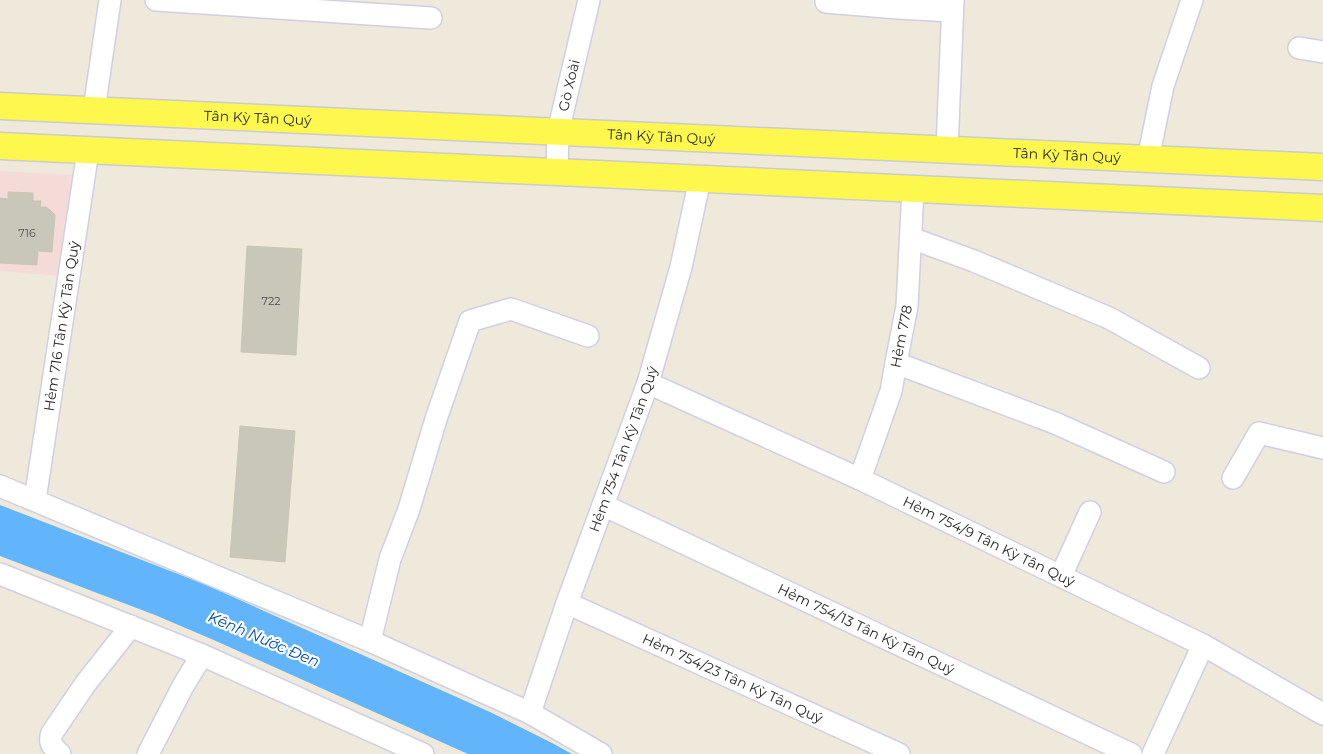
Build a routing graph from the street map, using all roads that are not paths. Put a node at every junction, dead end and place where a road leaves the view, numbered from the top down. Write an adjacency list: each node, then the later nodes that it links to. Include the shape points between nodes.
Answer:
1 (110, 0): 11 (street)
2 (156, 0): 7 (street)
3 (589, 0): 12 (street, Gò Xoài)
4 (1192, 0): 16 (street, via 1163,86)
5 (826, 2): 6 (street, via 898,8)
6 (953, 5): 14 (street)
7 (431, 18)
8 (1299, 48): 9 (street)
9 (1323, 52)
10 (0, 106): 11 (main road, Tân Kỳ Tân Quý)
11 (94, 110): 12 (main road, Tân Kỳ Tân Quý)
12 (558, 132): 14 (main road, Tân Kỳ Tân Quý); 18 (street, Gò Xoài)
13 (0, 146): 15 (main road)
14 (947, 150): 16 (main road, Tân Kỳ Tân Quý)
15 (88, 151): 18 (main road); 32 (street, Hẻm 716 Tân Kỳ Tân Quý)
16 (1148, 159): 17 (main road, Tân Kỳ Tân Quý)
17 (1322, 164)
18 (557, 172): 19 (main road)
19 (700, 179): 20 (main road); 26 (street, Hẻm 754 Tân Kỳ Tân Quý, via 682,267)
20 (914, 189): 21 (main road); 22 (street, Hẻm 778)
21 (1323, 208)
22 (911, 238): 24 (street, Hẻm 778, via 907,306); 25 (street, via 1109,318)
23 (588, 336): 39 (street, via 511,309 470,321 390,560)
24 (896, 364): 28 (street, via 1055,423); 30 (street, Hẻm 778, via 891,391)
25 (1199, 368)
26 (648, 382): 30 (street, Hẻm 754/9 Tân Kỳ Tân Quý); 33 (street, Hẻm 754 Tân Kỳ Tân Quý)
27 (1323, 448): 29 (street, via 1259,434)
28 (1164, 472)
29 (1233, 478)
30 (860, 479): 35 (street, Hẻm 754/9 Tân Kỳ Tân Quý)
31 (0, 486): 32 (street)
32 (35, 500): 39 (street)
33 (603, 505): 37 (street, Hẻm 754 Tân Kỳ Tân Quý); 50 (street, Hẻm 754/13 Tân Kỳ Tân Quý)
34 (1090, 512): 35 (street)
35 (1061, 576): 40 (street, Hẻm 754/9 Tân Kỳ Tân Quý)
36 (3, 580): 38 (street)
37 (568, 603): 42 (street, Hẻm 754 Tân Kỳ Tân Quý); 49 (street, Hẻm 754/23 Tân Kỳ Tân Quý)
38 (131, 626): 41 (street); 45 (street, via 52,732 50,743)
39 (370, 641): 42 (street)
40 (1203, 645): 43 (street, Hẻm 754/9 Tân Kỳ Tân Quý); 51 (street)
41 (202, 655): 44 (street); 46 (street)
42 (530, 713): 48 (street)
43 (1323, 714)
44 (387, 747): 47 (street)
45 (60, 754)
46 (148, 754)
47 (423, 754)
48 (601, 754)
49 (899, 754)
50 (1131, 754)
51 (1153, 754)

